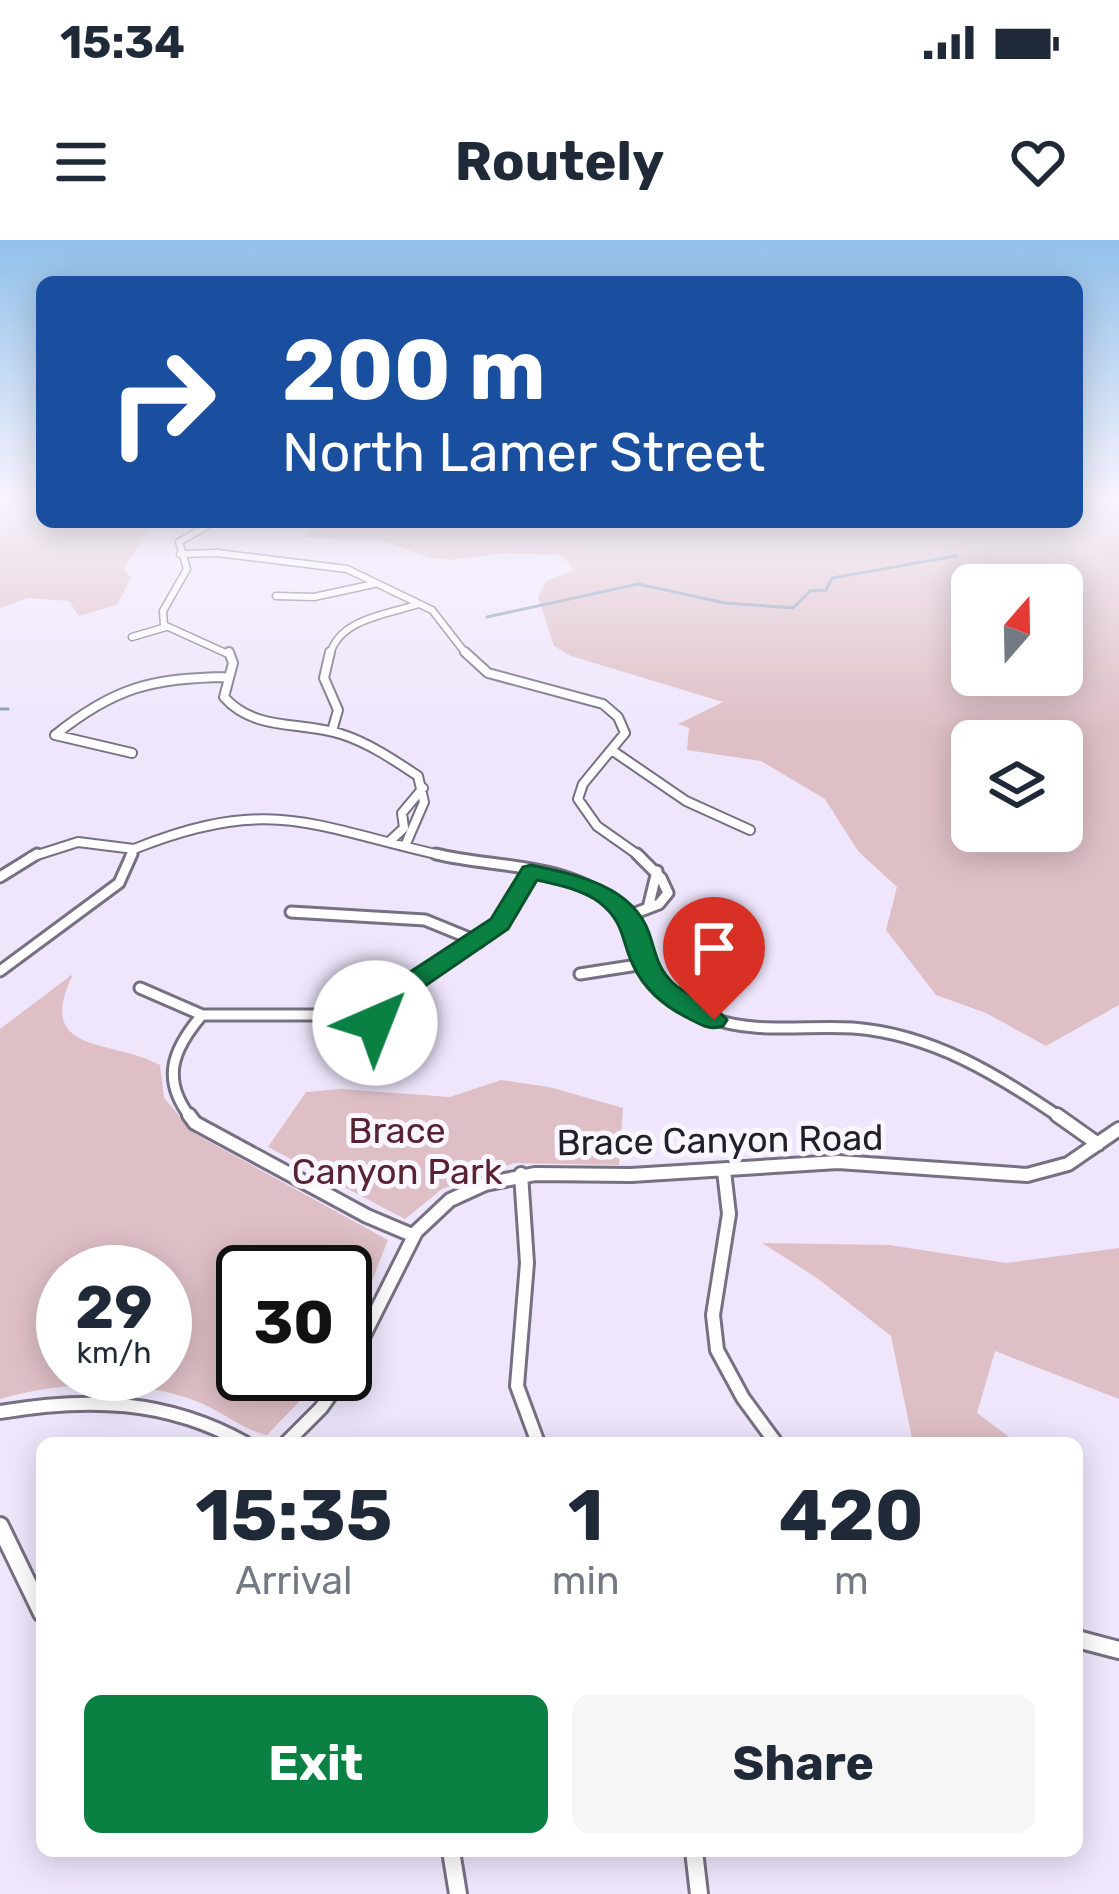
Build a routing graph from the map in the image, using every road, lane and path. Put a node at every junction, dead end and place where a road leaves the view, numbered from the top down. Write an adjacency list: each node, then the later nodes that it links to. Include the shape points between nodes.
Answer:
1 (183, 575): 6 (street, via 163,611)
2 (358, 575): 3 (street)
3 (374, 584): 4 (street); 5 (street)
4 (276, 596)
5 (419, 604): 9 (street, via 362,621 333,642 324,677 339,704); 10 (street, via 488,674 603,704 625,733)
6 (166, 627): 7 (street); 8 (street, via 223,647 232,656)
7 (132, 637)
8 (228, 677): 9 (street, via 224,697 232,710); 11 (street, via 122,688 57,738)
9 (332, 730): 12 (street)
10 (613, 752): 13 (street, via 705,812); 20 (street, via 578,800 596,827 657,871 668,893)
11 (132, 753)
12 (425, 785): 14 (street); 15 (street)
13 (750, 830)
14 (390, 841): 15 (street); 16 (street, via 264,817 181,830)
15 (405, 846): 17 (street)
16 (134, 849): 18 (street, via 58,843); 23 (street, via 118,883)
17 (531, 872): 20 (street, via 596,891); 21 (street)
18 (0, 877)
19 (291, 912): 21 (street, via 425,920)
20 (625, 917): 22 (street, via 636,928)
21 (479, 942): 27 (street, via 410,984)
22 (644, 964): 24 (street); 30 (street, via 681,1004 714,1020 869,1029 938,1046 978,1063)
23 (0, 971)
24 (580, 974)
25 (140, 988): 26 (street)
26 (202, 1015): 27 (street); 33 (street, via 182,1037 170,1080 195,1123)
27 (375, 1023): 28 (street)
28 (423, 1039)
29 (1119, 1129): 30 (street, Brace Canyon Road)
30 (1098, 1144): 31 (street, Brace Canyon Road, via 1049,1171 1023,1174 869,1162)
31 (724, 1171): 32 (street, Brace Canyon Road); 40 (street, via 729,1214 713,1315 716,1350)
32 (521, 1174): 33 (street, Brace Canyon Road, via 451,1200); 39 (street, via 527,1263 517,1387)
33 (412, 1235): 34 (street, Brace Canyon Road)
34 (372, 1328)
35 (326, 1401): 38 (street, Brace Canyon Road)
36 (0, 1412): 37 (street, via 137,1403)
37 (232, 1437)
38 (292, 1437)
39 (536, 1437)
40 (772, 1437)
41 (0, 1526): 42 (street)
42 (36, 1601)
43 (1083, 1641): 44 (street)
44 (1119, 1650)
45 (452, 1857): 47 (street)
46 (695, 1857): 48 (street)
47 (458, 1894)
48 (699, 1894)

